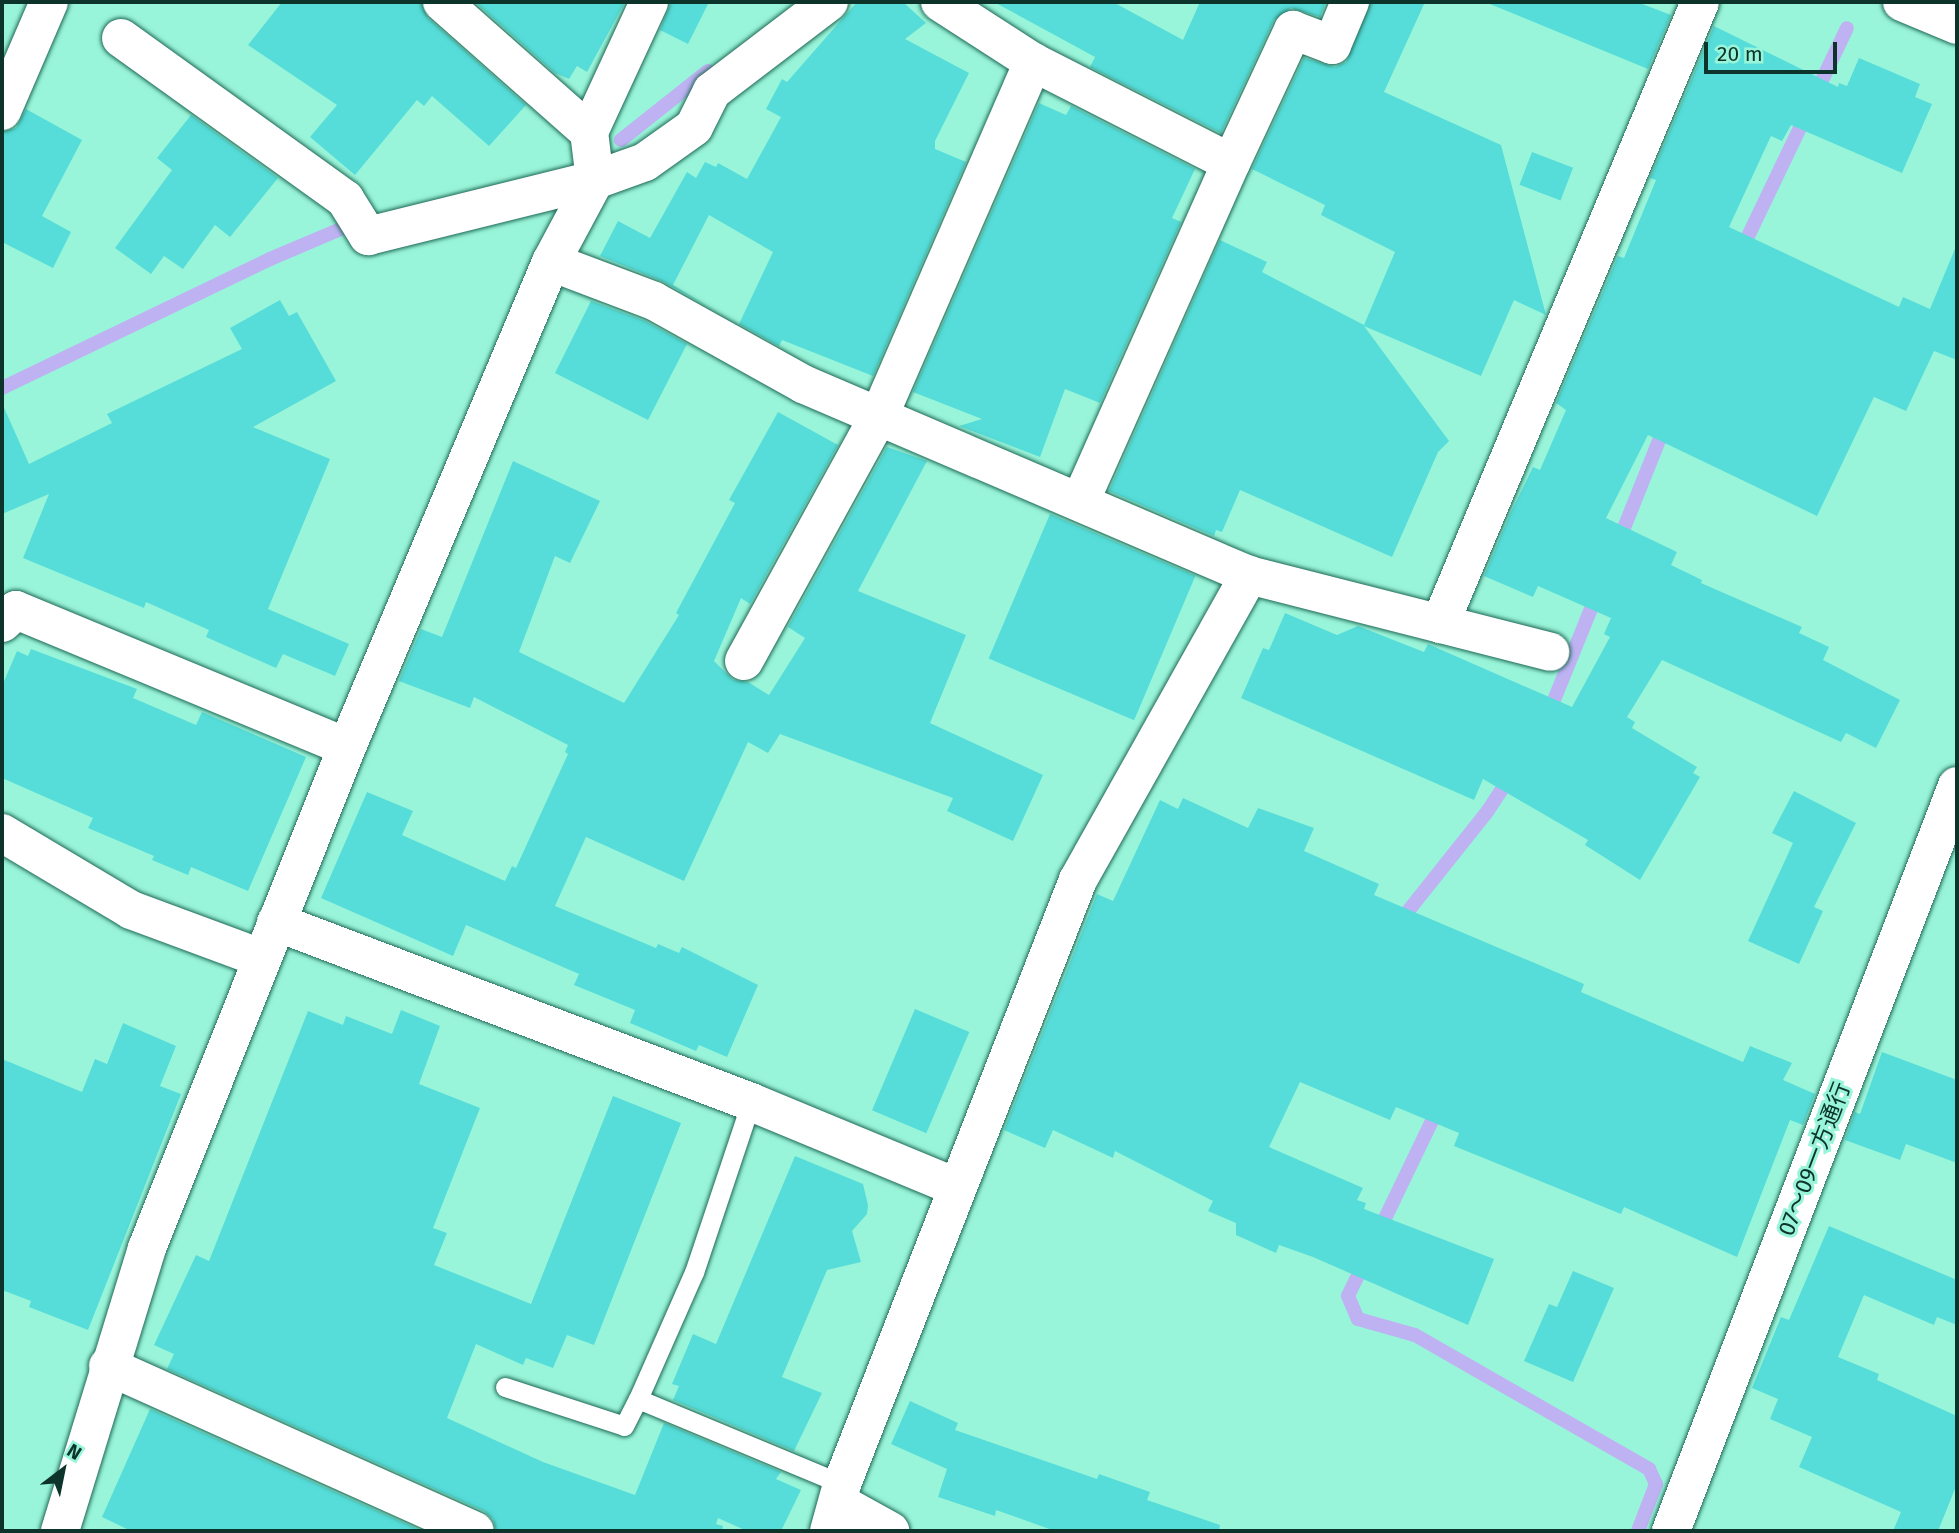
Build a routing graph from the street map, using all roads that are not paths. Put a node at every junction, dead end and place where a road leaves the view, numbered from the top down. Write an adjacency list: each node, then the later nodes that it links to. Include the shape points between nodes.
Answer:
1 (49, 2): 12 (street)
2 (442, 2): 13 (street)
3 (649, 2): 13 (street)
4 (829, 2): 15 (street, via 712,91 694,127 645,162)
5 (940, 2): 11 (street)
6 (1350, 2): 14 (street, via 1332,45 1293,30)
7 (1700, 2): 21 (street)
8 (1902, 2): 9 (street)
9 (1957, 25)
10 (121, 38): 15 (street, via 345,199 368,236)
11 (1033, 62): 14 (street); 17 (street)
12 (2, 111)
13 (589, 132): 15 (street)
14 (1231, 163): 18 (street)
15 (595, 180): 16 (street)
16 (551, 262): 17 (street, via 654,301 803,384); 24 (street)
17 (880, 414): 18 (street); 23 (street)
18 (1080, 502): 19 (street)
19 (1249, 575): 21 (street); 30 (street, via 1078,880)
20 (2, 623): 24 (street, via 16,610)
21 (1440, 624): 22 (street)
22 (1550, 652)
23 (744, 661)
24 (347, 747): 27 (street)
25 (1957, 786): 38 (street, 07～09一方通行)
26 (2, 833): 28 (street, via 131,910)
27 (276, 922): 28 (street); 29 (street)
28 (261, 958): 31 (street, via 147,1248)
29 (751, 1102): 30 (street); 33 (lane, via 694,1272)
30 (956, 1187): 34 (street)
31 (108, 1366): 35 (street); 36 (street)
32 (505, 1387): 33 (lane, via 624,1426)
33 (638, 1399): 34 (lane)
34 (836, 1506): 37 (street)
35 (60, 1531)
36 (475, 1531)
37 (890, 1531)
38 (1672, 1531)

